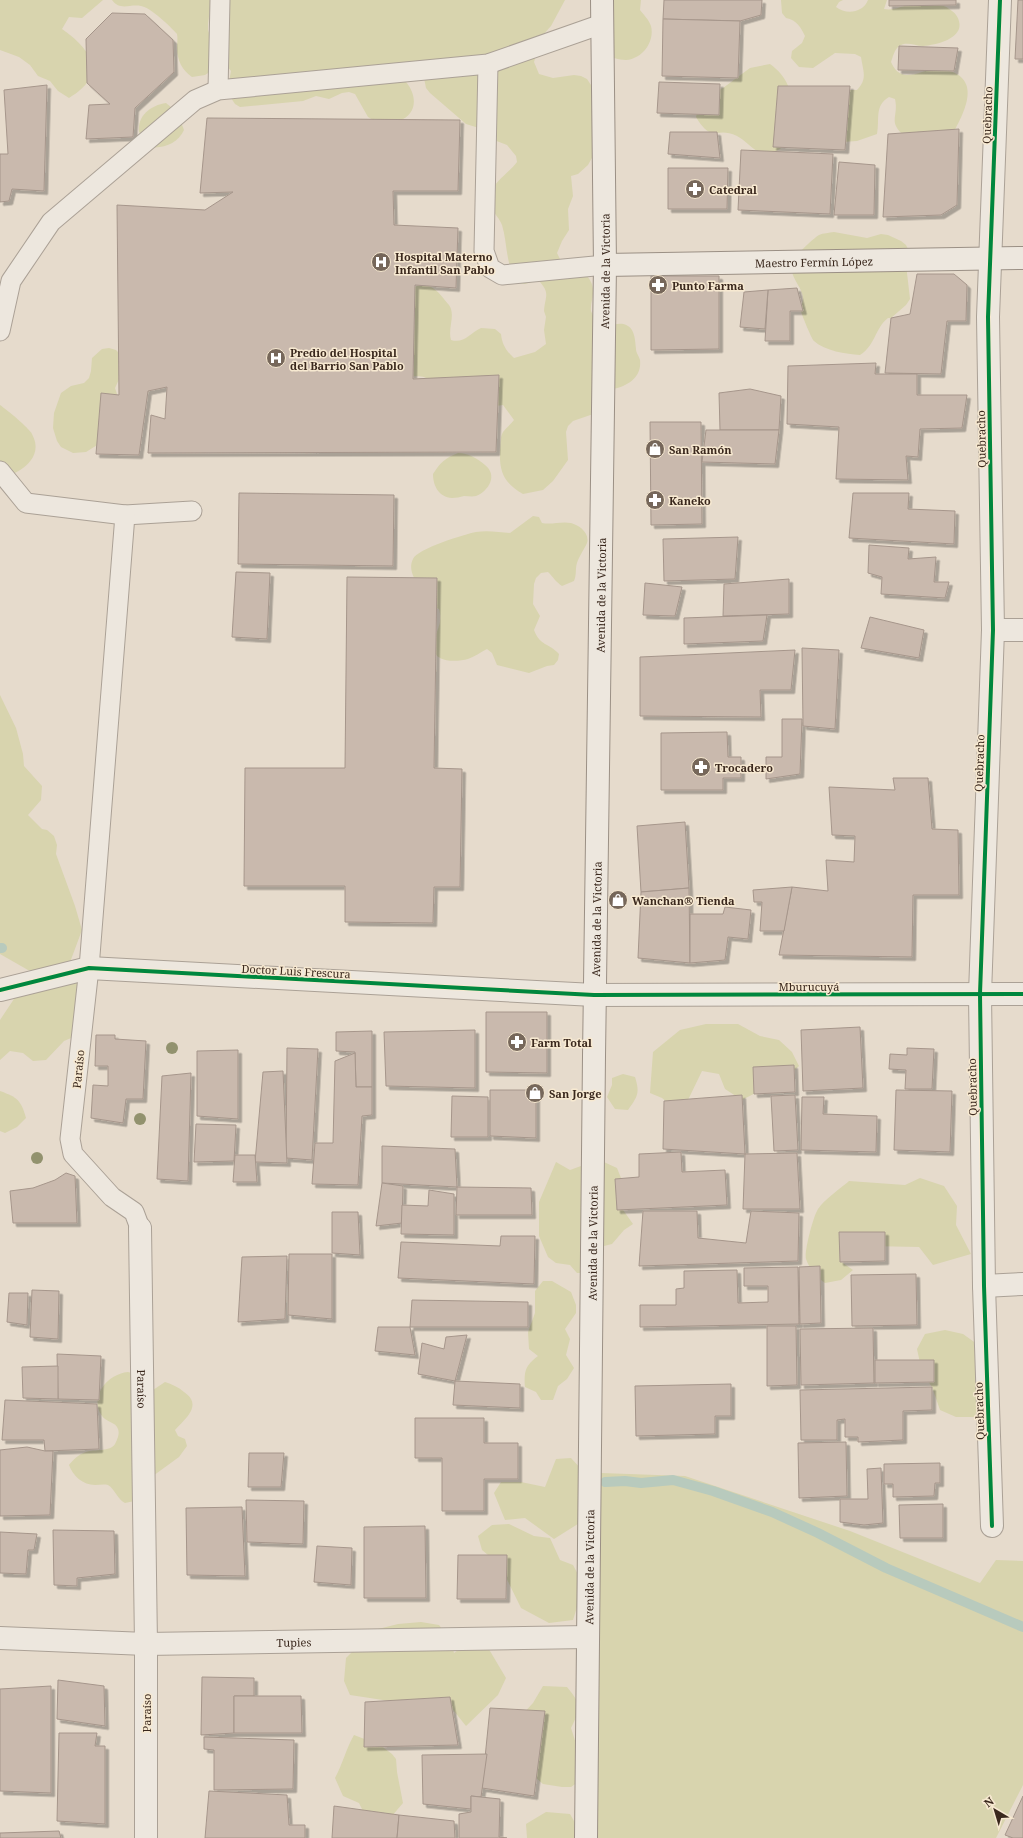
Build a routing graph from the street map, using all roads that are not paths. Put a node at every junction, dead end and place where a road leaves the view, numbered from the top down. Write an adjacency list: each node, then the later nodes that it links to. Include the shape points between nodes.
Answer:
1 (220, 0): 6 (lane)
2 (602, 0): 4 (street, Avenida de la Victoria)
3 (1000, 0): 7 (street, Quebracho)
4 (602, 24): 5 (lane); 9 (street, Avenida de la Victoria)
5 (488, 64): 6 (lane); 9 (lane, via 484,251 490,268 502,275)
6 (218, 90): 10 (lane, via 195,100 51,222 11,281)
7 (990, 257): 8 (street, Maestro Fermín López); 9 (street, Maestro Fermín López); 14 (street, Quebracho, via 988,317)
8 (1023, 258)
9 (605, 265): 20 (street, Avenida de la Victoria)
10 (0, 331)
11 (0, 471): 13 (lane, via 26,502)
12 (192, 511): 13 (lane)
13 (125, 515): 16 (lane, Paraíso)
14 (993, 630): 15 (street); 18 (street, Quebracho)
15 (1023, 630)
16 (89, 968): 17 (street, Doctor Luis Frescura); 20 (street, Doctor Luis Frescura); 21 (lane, Paraíso, via 70,1139 73,1154 112,1197 134,1212)
17 (0, 990)
18 (980, 994): 19 (street, Mburucuyá); 20 (street, Mburucuyá); 23 (street, Quebracho)
19 (1023, 994)
20 (594, 995): 25 (street, Avenida de la Victoria)
21 (140, 1228): 27 (street, Paraíso)
22 (1023, 1284): 23 (street)
23 (984, 1286): 24 (street, Quebracho)
24 (992, 1526)
25 (588, 1637): 27 (street, Tupies); 29 (street, Avenida de la Victoria)
26 (0, 1638): 27 (street, Tupies)
27 (146, 1644): 28 (street, Paraíso)
28 (146, 1838)
29 (586, 1838)

